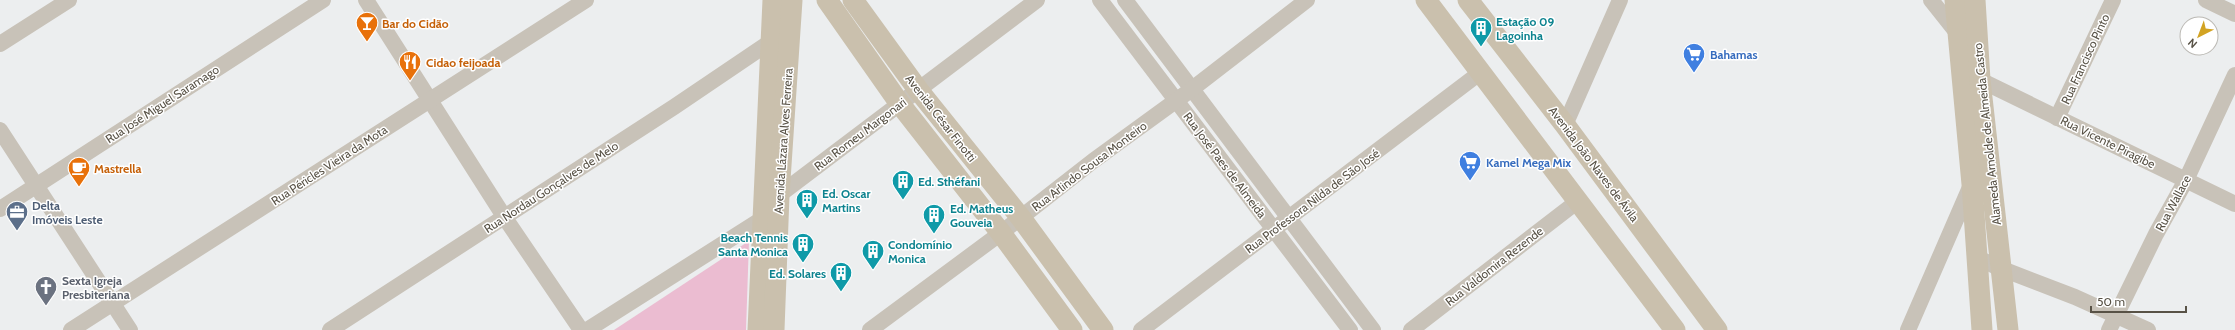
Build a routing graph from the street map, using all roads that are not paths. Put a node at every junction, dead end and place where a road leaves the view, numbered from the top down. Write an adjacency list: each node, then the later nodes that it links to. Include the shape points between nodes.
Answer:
1 (69, 0): 24 (street)
2 (323, 0): 38 (street, Rua José Miguel Saramago)
3 (366, 0): 30 (street)
4 (586, 0): 30 (street, Rua Péricles Vieira da Mota)
5 (773, 0): 23 (main road, Avenida Lázara Alves Ferreira)
6 (792, 0): 39 (main road, Avenida Lázara Alves Ferreira)
7 (827, 0): 32 (main road, Avenida César Finotti)
8 (853, 0): 29 (main road, Avenida César Finotti)
9 (1037, 0): 29 (street, Rua Romeu Margonari)
10 (1100, 0): 31 (street, Rua José Paes de Almeida)
11 (1125, 0): 28 (street, Rua José Paes de Almeida)
12 (1307, 0): 28 (street, Rua Arlindo Sousa Monteiro)
13 (1426, 0): 25 (main road)
14 (1468, 0): 34 (main road, Avenida João Naves de Ávila)
15 (1620, 0): 34 (street)
16 (1931, 0): 22 (street)
17 (1955, 0): 22 (main road, Alameda Arnolde de Almeida Castro)
18 (1975, 0): 27 (main road, Alameda Arnolde de Almeida Castro)
19 (2113, 0): 33 (street, Rua Francisco Pinto)
20 (2206, 0): 21 (street)
21 (2235, 14)
22 (1958, 34): 37 (main road, Alameda Arnolde de Almeida Castro)
23 (770, 42): 43 (street, Rua Nordau Gonçalves de Melo); 45 (main road, Avenida Lázara Alves Ferreira)
24 (0, 44)
25 (1481, 72): 40 (main road); 46 (street, Rua Professora Nilda de São José)
26 (2235, 75): 36 (street, Rua Wallace)
27 (1980, 80): 33 (street, Rua Vicente Piragibe); 50 (main road, Alameda Arnolde de Almeida Castro)
28 (1192, 89): 31 (street, Rua Arlindo Sousa Monteiro); 46 (street, Rua José Paes de Almeida)
29 (919, 91): 32 (street, Rua Romeu Margonari); 44 (main road, Avenida César Finotti)
30 (430, 100): 43 (street); 51 (street, Rua Péricles Vieira da Mota)
31 (1177, 100): 44 (street, Rua Arlindo Sousa Monteiro, via 1093,161); 47 (street, Rua José Paes de Almeida)
32 (900, 104): 39 (street, Rua Romeu Margonari); 48 (main road, Avenida César Finotti)
33 (2057, 118): 36 (street, Rua Vicente Piragibe)
34 (1565, 125): 67 (main road, Avenida João Naves de Ávila)
35 (0, 130): 38 (street)
36 (2186, 180): 41 (street, Rua Vicente Piragibe); 52 (street, Rua Wallace)
37 (1972, 184): 49 (main road, Alameda Arnolde de Almeida Castro); 68 (street)
38 (36, 185): 42 (street, Rua José Miguel Saramago); 51 (street)
39 (779, 195): 53 (main road, Avenida Lázara Alves Ferreira)
40 (1578, 201): 65 (street, Rua Valdomira Rezende); 66 (main road)
41 (2235, 204)
42 (0, 209)
43 (505, 218): 56 (street, Rua Nordau Gonçalves de Melo); 57 (street)
44 (1021, 218): 48 (street, Rua Arlindo Sousa Monteiro); 61 (main road, Avenida César Finotti)
45 (762, 219): 53 (main road, Avenida Lázara Alves Ferreira); 58 (street)
46 (1289, 219): 47 (street, Rua Professora Nilda de São José); 64 (street, Rua José Paes de Almeida)
47 (1275, 231): 62 (street, Rua Professora Nilda de São José); 63 (street, Rua José Paes de Almeida)
48 (1002, 233): 59 (street, Rua Arlindo Sousa Monteiro); 60 (main road, Avenida César Finotti)
49 (1976, 257): 50 (street); 69 (main road, Alameda Arnolde de Almeida Castro)
50 (2002, 268): 52 (street); 70 (main road, Alameda Arnolde de Almeida Castro)
51 (112, 303): 54 (street, Rua Péricles Vieira da Mota); 55 (street)
52 (2116, 315): 71 (street, Rua Wallace); 72 (street)
53 (766, 323)
54 (71, 330)
55 (130, 330)
56 (330, 330)
57 (581, 330)
58 (587, 330)
59 (870, 330)
60 (1072, 330)
61 (1103, 330)
62 (1141, 330)
63 (1350, 330)
64 (1373, 330)
65 (1411, 330)
66 (1675, 330)
67 (1717, 330)
68 (1908, 330)
69 (1982, 330)
70 (2008, 330)
71 (2109, 330)
72 (2148, 330)

